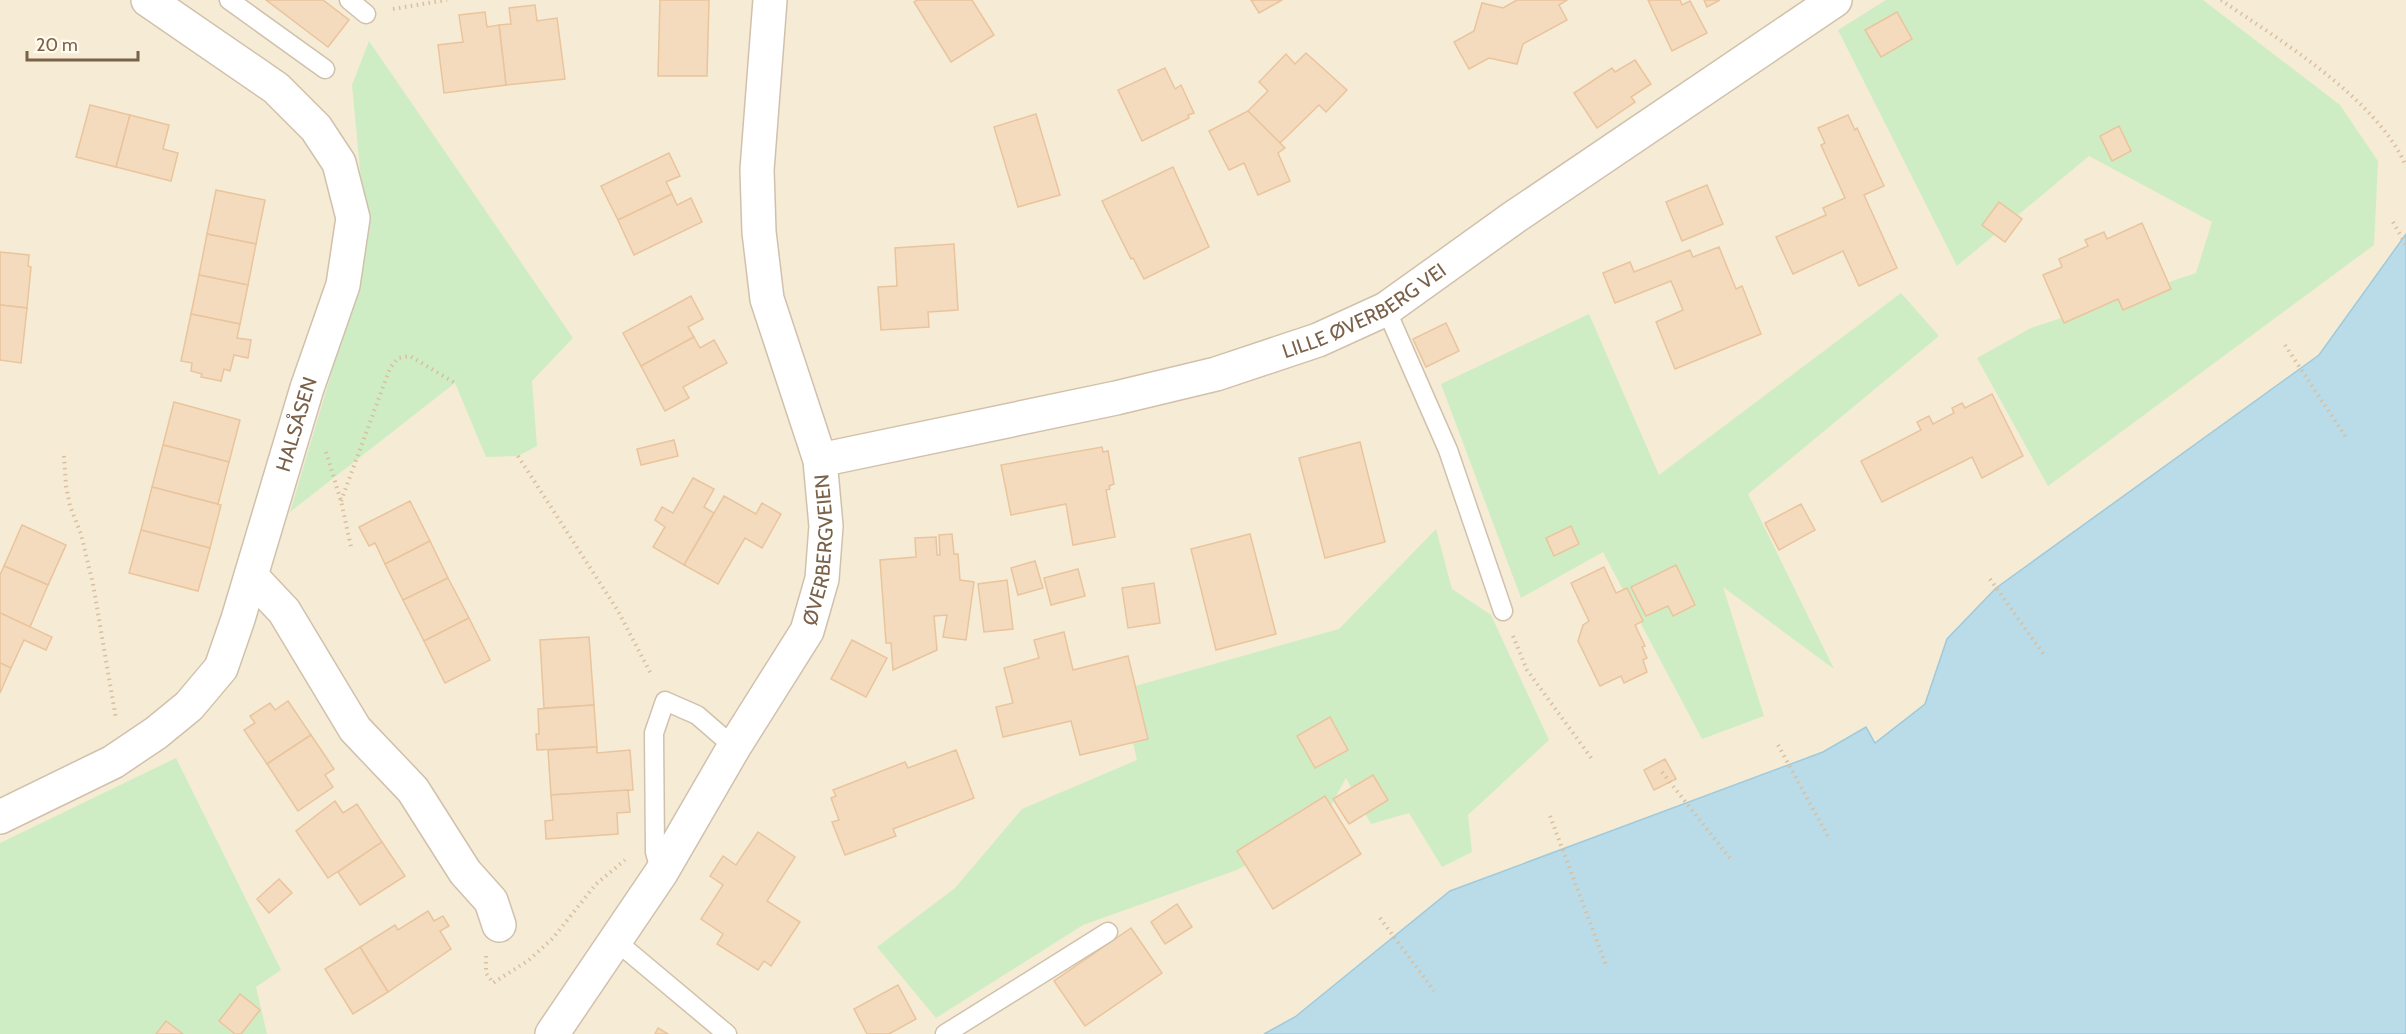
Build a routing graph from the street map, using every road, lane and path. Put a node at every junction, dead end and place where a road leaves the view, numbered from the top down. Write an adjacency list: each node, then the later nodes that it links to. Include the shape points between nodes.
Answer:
1 (148, 0): 23 (street, HALSÅSEN, via 276,88 316,128 339,163 353,218 343,285 307,388)
2 (229, 0): 9 (lane)
3 (349, 0): 8 (lane)
4 (447, 0): 8 (path)
5 (770, 0): 20 (street, ØVERBERGVEIEN, via 757,170 759,232 767,299)
6 (1835, 0): 13 (street, LILLE ØVERBERG VEI)
7 (2222, 0): 10 (path, via 2306,59 2358,102 2400,151)
8 (366, 14)
9 (326, 69)
10 (2406, 166)
11 (2393, 222): 12 (path)
12 (2406, 245)
13 (1386, 309): 20 (street, LILLE ØVERBERG VEI, via 1318,340 1216,374); 25 (lane, via 1448,450)
14 (2285, 345): 16 (path)
15 (455, 383): 21 (path, via 410,356 398,358 390,368)
16 (2347, 439)
17 (324, 445): 21 (path)
18 (64, 456): 30 (path, via 70,506 93,584 111,700)
19 (518, 456): 27 (path, via 618,610)
20 (820, 460): 29 (street, ØVERBERGVEIEN, via 826,526 822,579 807,631)
21 (341, 501): 22 (path)
22 (351, 547)
23 (251, 576): 30 (street, HALSÅSEN, via 221,668 189,706); 39 (street, via 284,610 355,729 413,790 465,872 491,901)
24 (1990, 579): 26 (path)
25 (1503, 610): 31 (path, via 1527,670)
26 (2044, 655)
27 (665, 701): 29 (lane, via 697,715); 37 (lane, via 654,733)
28 (1778, 745): 35 (path)
29 (734, 747): 37 (street, ØVERBERGVEIEN)
30 (125, 754): 34 (street, HALSÅSEN)
31 (1592, 759)
32 (1662, 772): 36 (path)
33 (1550, 816): 42 (path)
34 (0, 817)
35 (1830, 840)
36 (1732, 861)
37 (658, 863): 39 (path, via 628,857 596,884 530,960 493,983 486,973 486,957); 41 (street, ØVERBERGVEIEN)
38 (1380, 918): 43 (path)
39 (499, 925)
40 (1108, 932): 46 (lane)
41 (616, 940): 44 (street, ØVERBERGVEIEN); 45 (lane)
42 (1606, 965)
43 (1434, 991)
44 (552, 1034)
45 (727, 1034)
46 (945, 1034)

